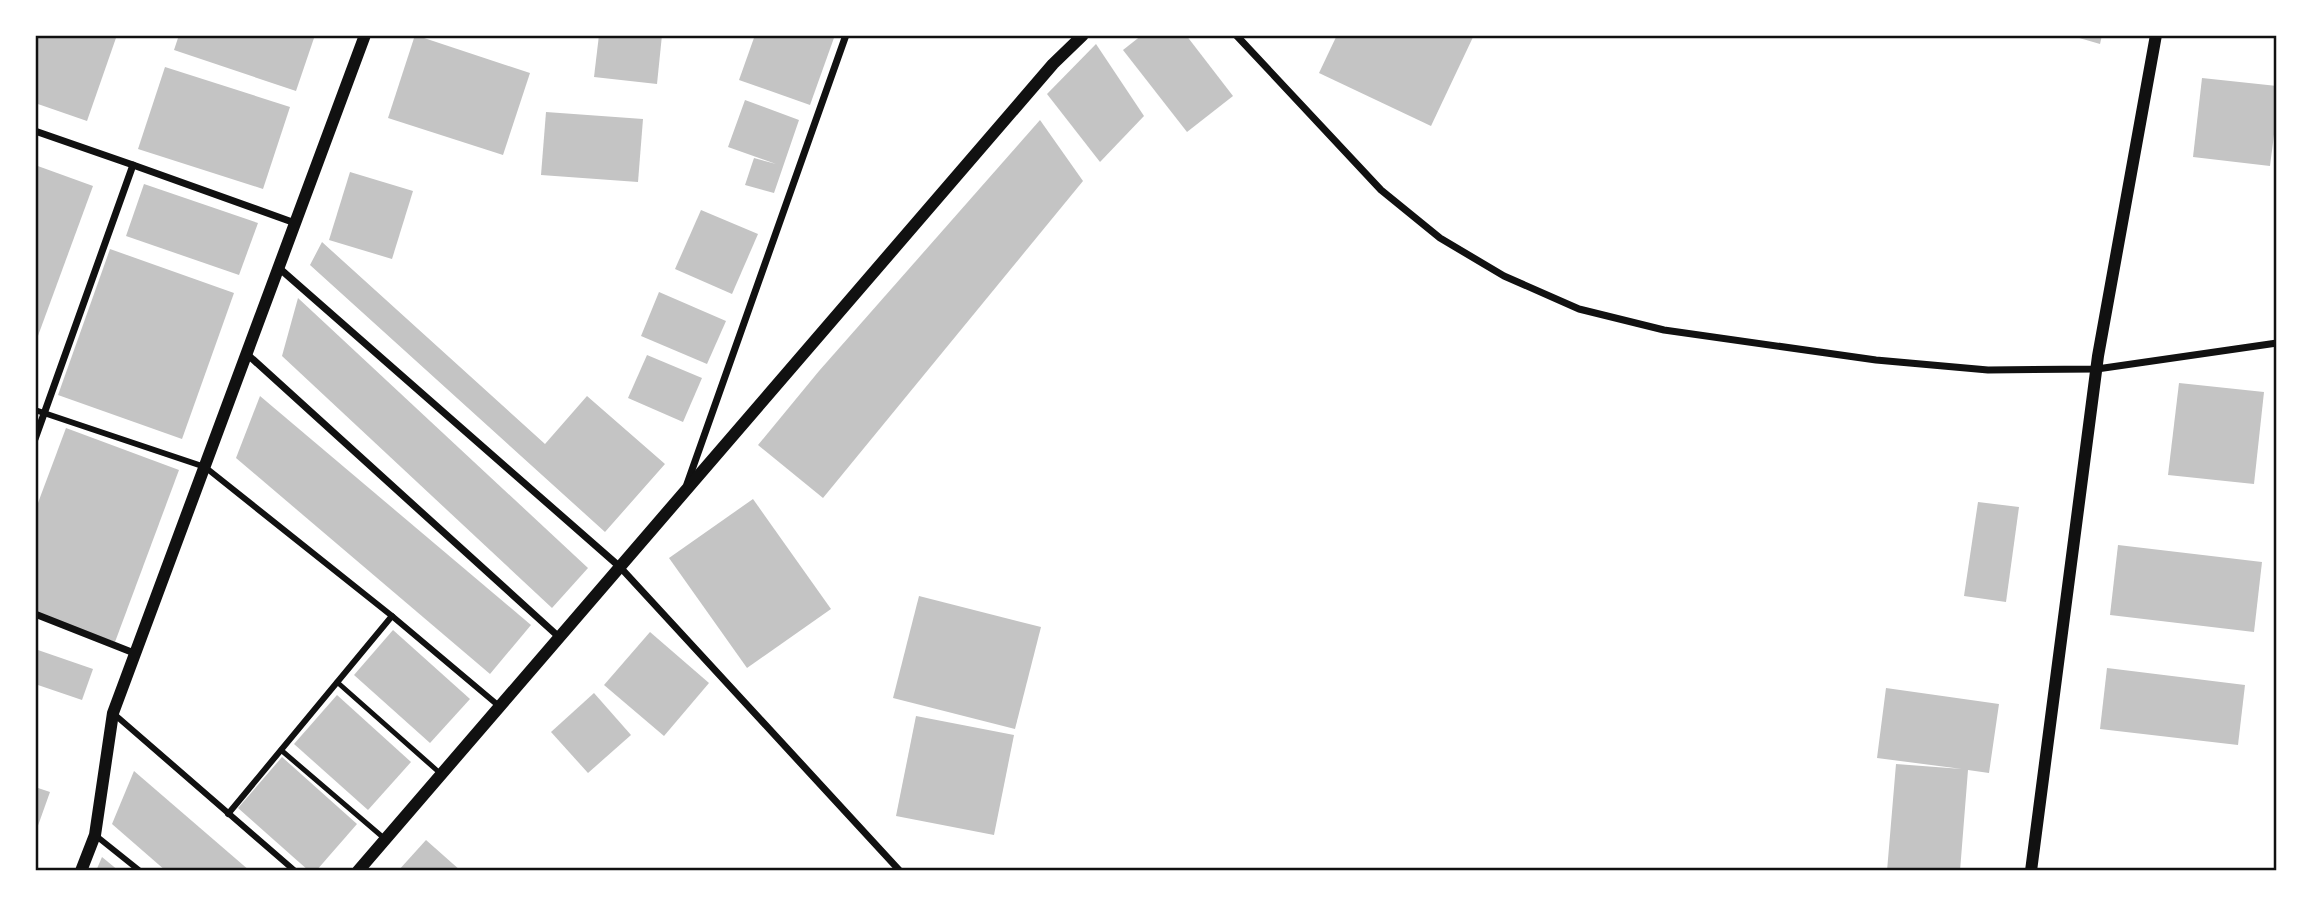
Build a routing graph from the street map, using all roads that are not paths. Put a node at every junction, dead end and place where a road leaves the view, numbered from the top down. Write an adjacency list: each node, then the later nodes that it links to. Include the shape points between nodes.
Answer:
1 (365, 35): 8 (street)
2 (846, 35): 17 (street)
3 (1083, 35): 17 (street, via 1053,64)
4 (1236, 35): 12 (street, via 1381,190 1440,237 1504,276 1578,309 1664,330 1876,360 1988,370)
5 (2156, 35): 12 (street)
6 (35, 131): 7 (street)
7 (133, 165): 8 (street); 14 (street)
8 (296, 224): 9 (street)
9 (279, 268): 11 (street); 18 (street)
10 (2277, 342): 12 (street)
11 (247, 354): 16 (street); 21 (street)
12 (2097, 369): 36 (street)
13 (35, 410): 14 (street)
14 (44, 413): 15 (street); 16 (street)
15 (35, 439)
16 (205, 467): 20 (street); 22 (street)
17 (685, 491): 18 (street)
18 (620, 567): 21 (street); 35 (street)
19 (35, 614): 22 (street)
20 (392, 616): 23 (street); 24 (street)
21 (559, 637): 24 (street)
22 (134, 653): 25 (street)
23 (337, 682): 26 (street); 27 (lane)
24 (499, 706): 27 (street)
25 (113, 713): 28 (street); 29 (street)
26 (281, 750): 28 (street); 30 (lane)
27 (441, 774): 30 (street)
28 (228, 814): 33 (street)
29 (95, 835): 31 (street); 32 (street)
30 (385, 839): 34 (street)
31 (81, 871)
32 (140, 871)
33 (295, 871)
34 (358, 871)
35 (900, 871)
36 (2031, 871)

